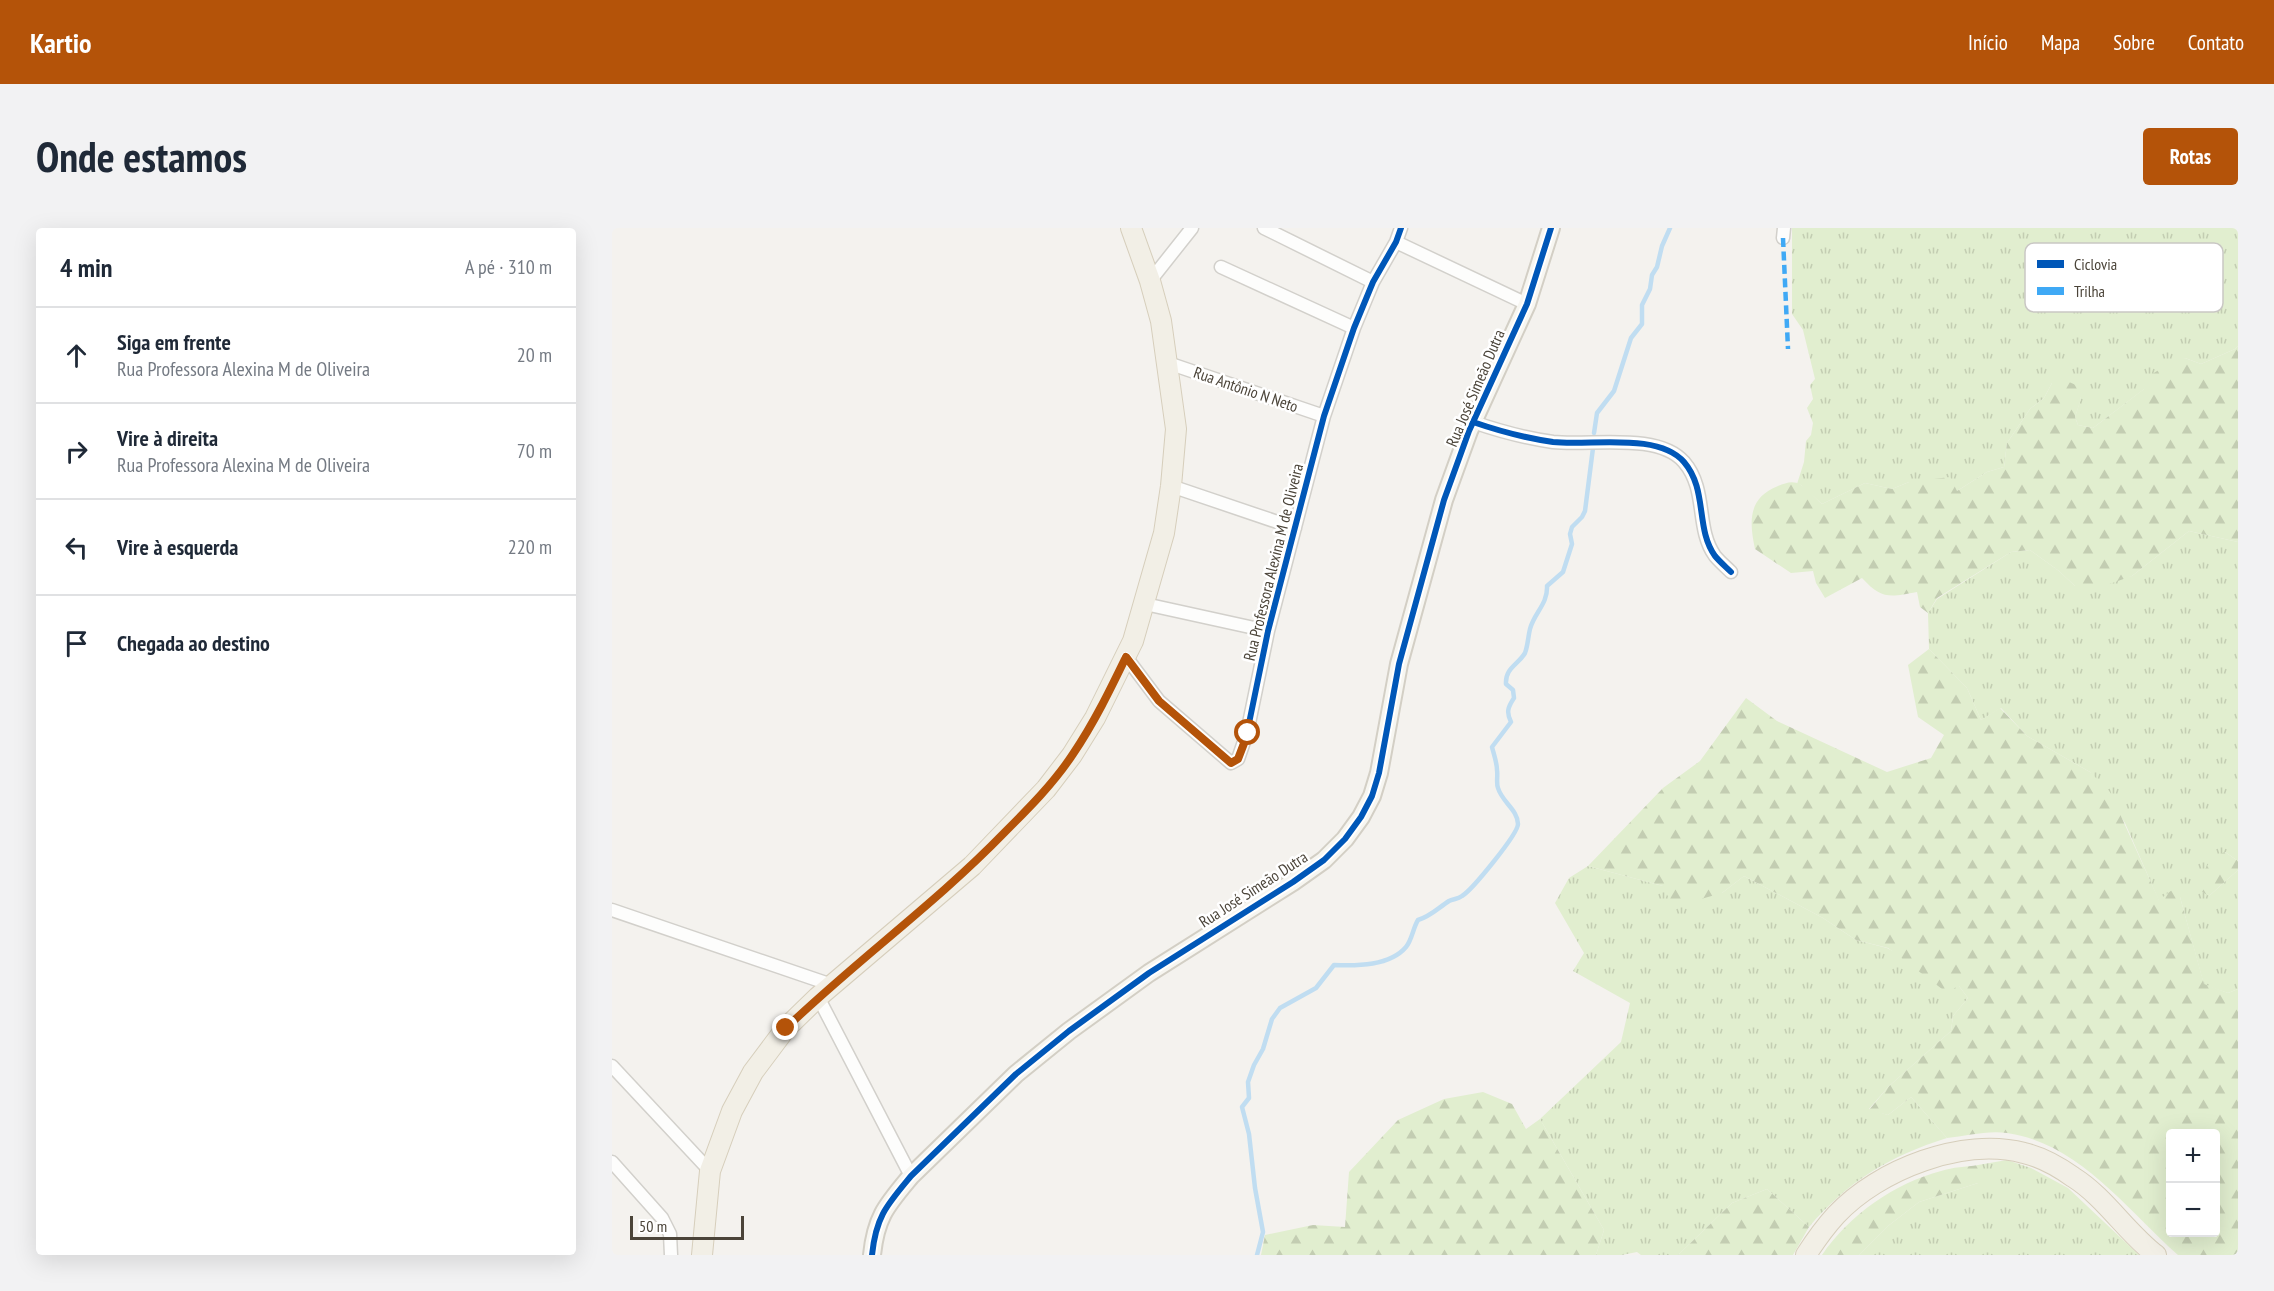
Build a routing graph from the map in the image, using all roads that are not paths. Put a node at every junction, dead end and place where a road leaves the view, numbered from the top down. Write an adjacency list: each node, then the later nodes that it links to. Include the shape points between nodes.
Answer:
1 (1131, 228): 8 (main road)
2 (1192, 228): 8 (street)
3 (1264, 228): 9 (street)
4 (1401, 228): 6 (street, Rua Professora Alexina M de Oliveira)
5 (1551, 228): 10 (main road, Rua José Simeão Dutra)
6 (1396, 242): 9 (street, Rua Professora Alexina M de Oliveira); 10 (street)
7 (1221, 267): 11 (street)
8 (1150, 280): 12 (main road)
9 (1373, 282): 11 (street, Rua Professora Alexina M de Oliveira)
10 (1527, 304): 14 (main road, Rua José Simeão Dutra)
11 (1354, 328): 13 (street, Rua Professora Alexina M de Oliveira)
12 (1168, 363): 13 (street, Rua Antônio N Neto); 15 (main road, via 1176,429)
13 (1324, 416): 16 (street, Rua Professora Alexina M de Oliveira)
14 (1473, 422): 17 (street, via 1533,439 1581,444 1641,443 1672,452 1692,473 1699,489 1708,542); 26 (main road, Rua José Simeão Dutra, via 1417,591 1394,686 1379,773 1372,795 1345,839 1293,882 1149,973 1069,1031 1016,1074)
15 (1171, 486): 16 (street); 18 (main road, via 1164,533)
16 (1295, 528): 19 (street, Rua Professora Alexina M de Oliveira)
17 (1731, 572)
18 (1145, 604): 19 (street); 20 (main road)
19 (1268, 631): 20 (street, Rua Professora Alexina M de Oliveira, via 1248,733 1238,759 1231,763 1159,701)
20 (1126, 657): 22 (main road, via 1095,718 1046,789 972,866)
21 (612, 910): 22 (street)
22 (825, 991): 25 (main road, via 786,1028 753,1072 732,1111); 26 (street)
23 (612, 1066): 25 (street)
24 (612, 1162): 27 (street, via 662,1218 670,1234)
25 (710, 1171): 28 (main road)
26 (911, 1176): 29 (main road, Rua José Simeão Dutra, via 878,1221)
27 (671, 1255)
28 (702, 1255)
29 (872, 1255)
30 (1806, 1255): 31 (main road, via 1837,1214 1884,1179 1945,1154 1998,1148 2025,1153 2075,1178)
31 (2156, 1255)

